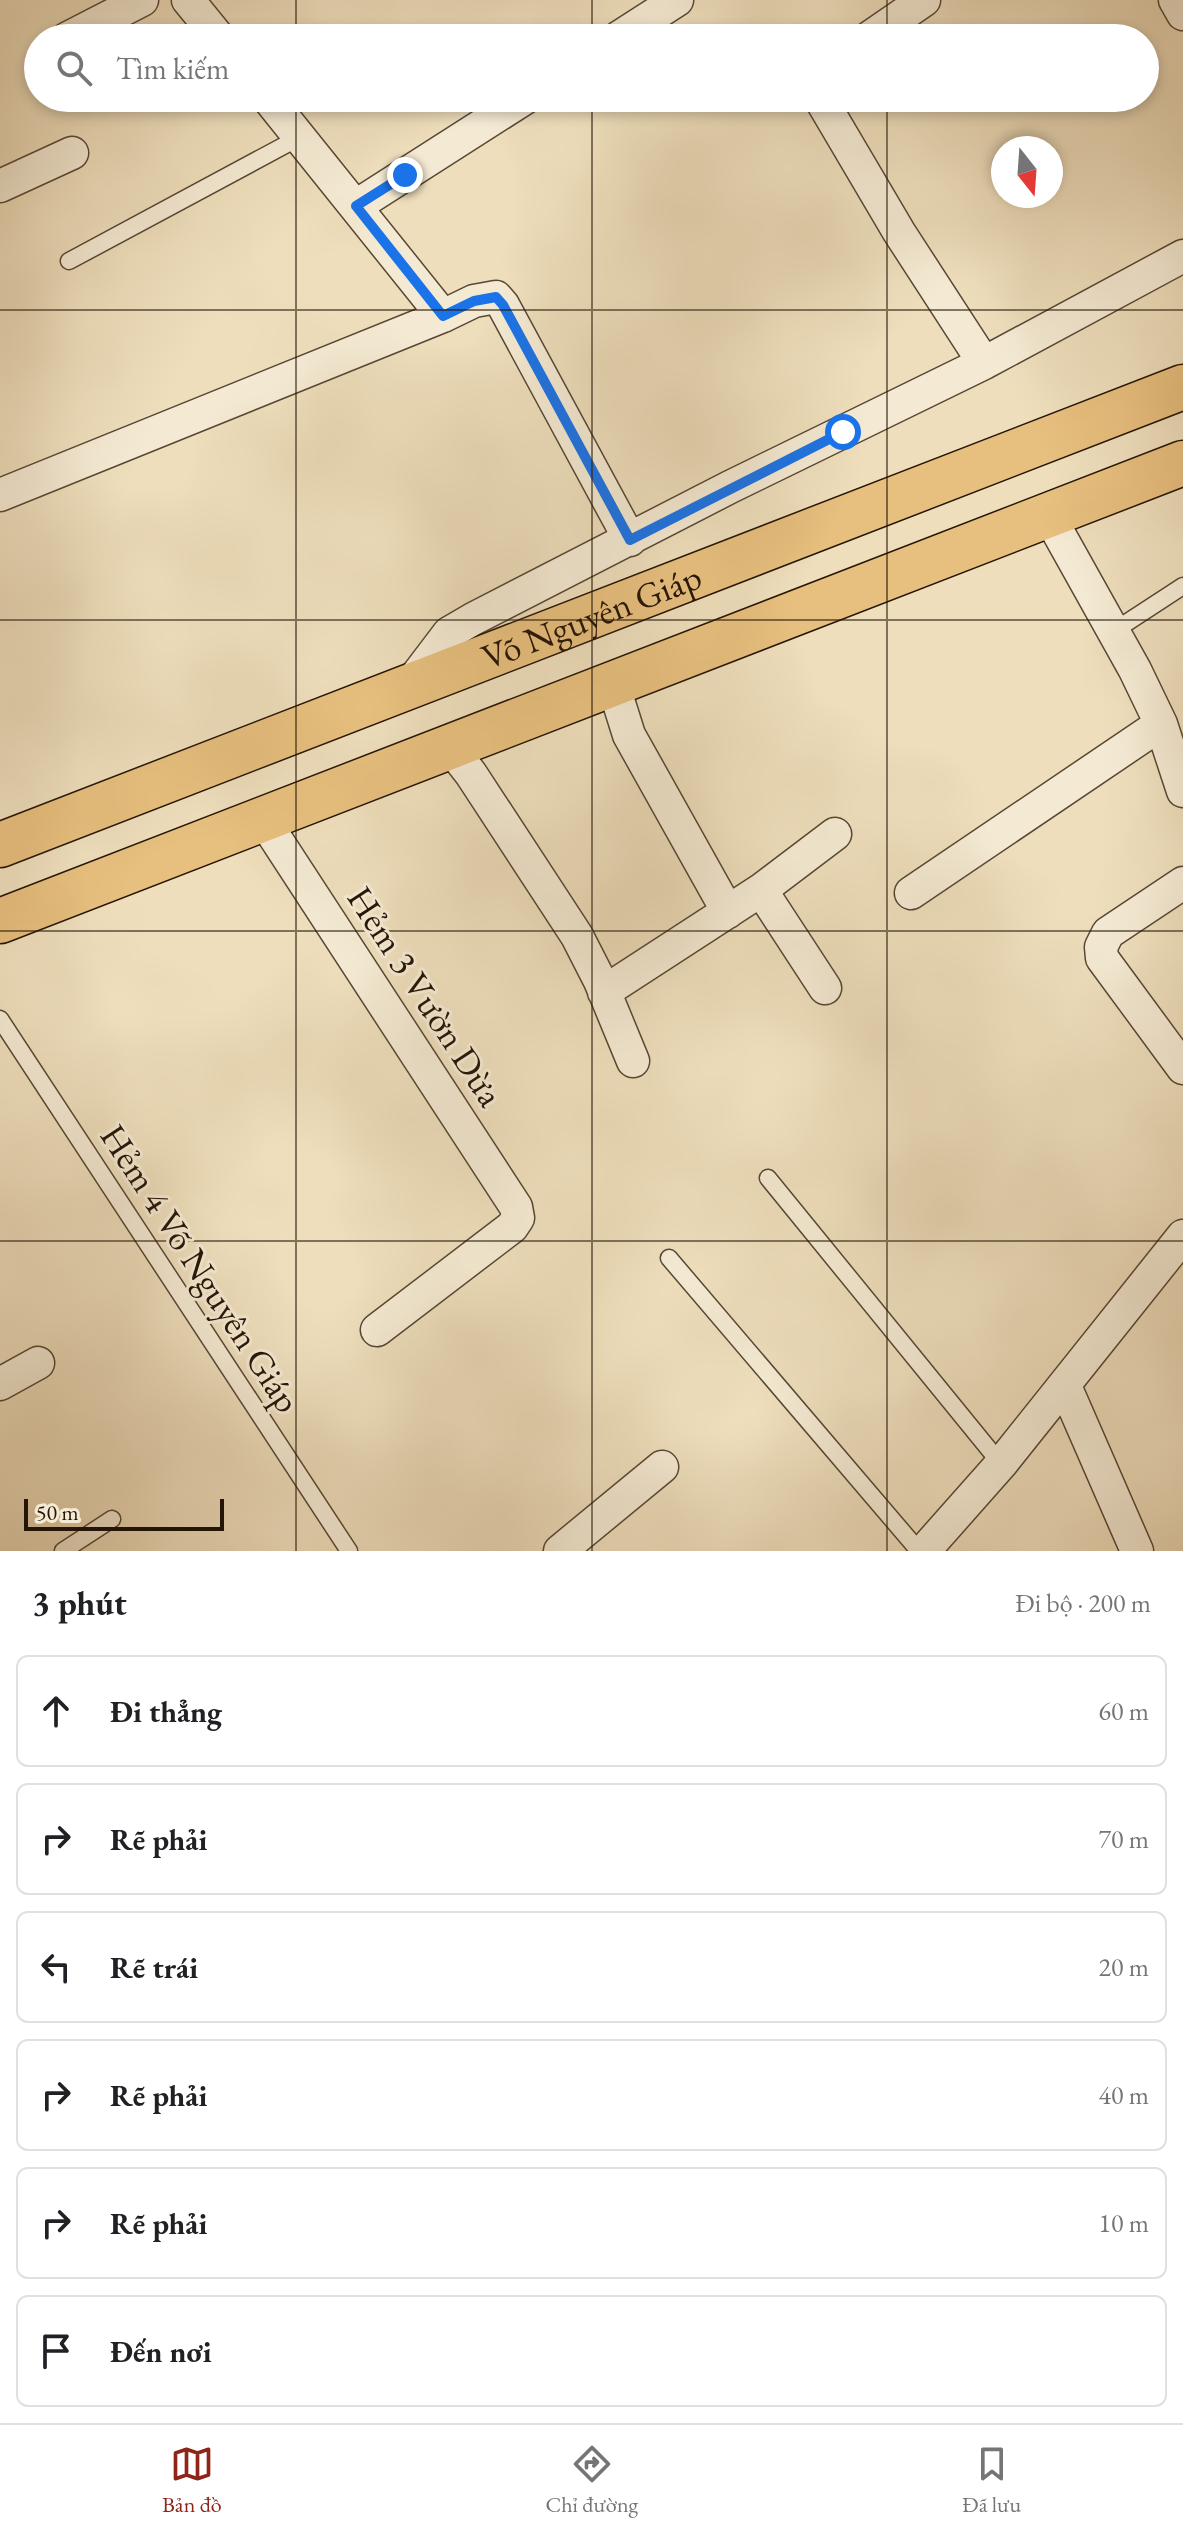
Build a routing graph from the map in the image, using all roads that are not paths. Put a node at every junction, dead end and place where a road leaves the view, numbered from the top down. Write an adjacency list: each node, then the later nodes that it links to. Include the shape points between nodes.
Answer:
1 (142, 0): 7 (street)
2 (188, 0): 8 (street)
3 (677, 0): 9 (street)
4 (924, 0): 10 (street)
5 (1175, 0): 6 (street)
6 (1183, 14)
7 (95, 24)
8 (208, 24)
9 (640, 24)
10 (889, 24)
11 (279, 112): 14 (street)
12 (503, 112): 17 (street)
13 (828, 112): 21 (street)
14 (300, 137): 17 (street); 19 (lane)
15 (72, 153): 16 (street)
16 (0, 186)
17 (356, 206): 20 (street)
18 (1183, 256): 21 (street)
19 (69, 261)
20 (443, 316): 24 (street); 26 (street, via 483,299 496,297 503,305)
21 (984, 363): 26 (street)
22 (1183, 387): 30 (highway, Võ Nguyên Giáp)
23 (1183, 463): 25 (highway, Võ Nguyên Giáp)
24 (0, 495)
25 (1049, 516): 28 (street); 29 (highway, Võ Nguyên Giáp)
26 (630, 540): 30 (street, via 449,633)
27 (1183, 586): 28 (lane)
28 (1114, 631): 31 (street)
29 (613, 684): 32 (highway, Võ Nguyên Giáp); 40 (street, via 629,735)
30 (408, 687): 36 (highway, Võ Nguyên Giáp)
31 (1161, 724): 33 (street); 39 (street)
32 (450, 747): 34 (highway, Võ Nguyên Giáp); 43 (street, via 577,936)
33 (1183, 791)
34 (263, 819): 41 (highway, Võ Nguyên Giáp); 50 (street, Hẻm 3 Vườn Dừa, via 516,1207 518,1218 512,1227)
35 (835, 834): 38 (street)
36 (0, 845)
37 (1183, 883): 46 (street, via 1108,933 1101,947 1102,958)
38 (761, 890): 40 (street); 42 (street)
39 (911, 893)
40 (728, 912): 43 (street)
41 (0, 921)
42 (825, 988)
43 (604, 992): 45 (street)
44 (0, 1019): 58 (lane, Hẻm 4 Võ Nguyên Giáp)
45 (633, 1061)
46 (1183, 1068)
47 (768, 1178): 54 (lane)
48 (1183, 1236): 53 (street)
49 (669, 1258): 60 (lane)
50 (377, 1330)
51 (38, 1363): 52 (street)
52 (0, 1384)
53 (1065, 1386): 54 (street); 61 (street)
54 (1001, 1464): 60 (street)
55 (662, 1467): 59 (street)
56 (112, 1519): 57 (lane)
57 (63, 1551)
58 (349, 1551)
59 (560, 1551)
60 (922, 1551)
61 (1137, 1551)

